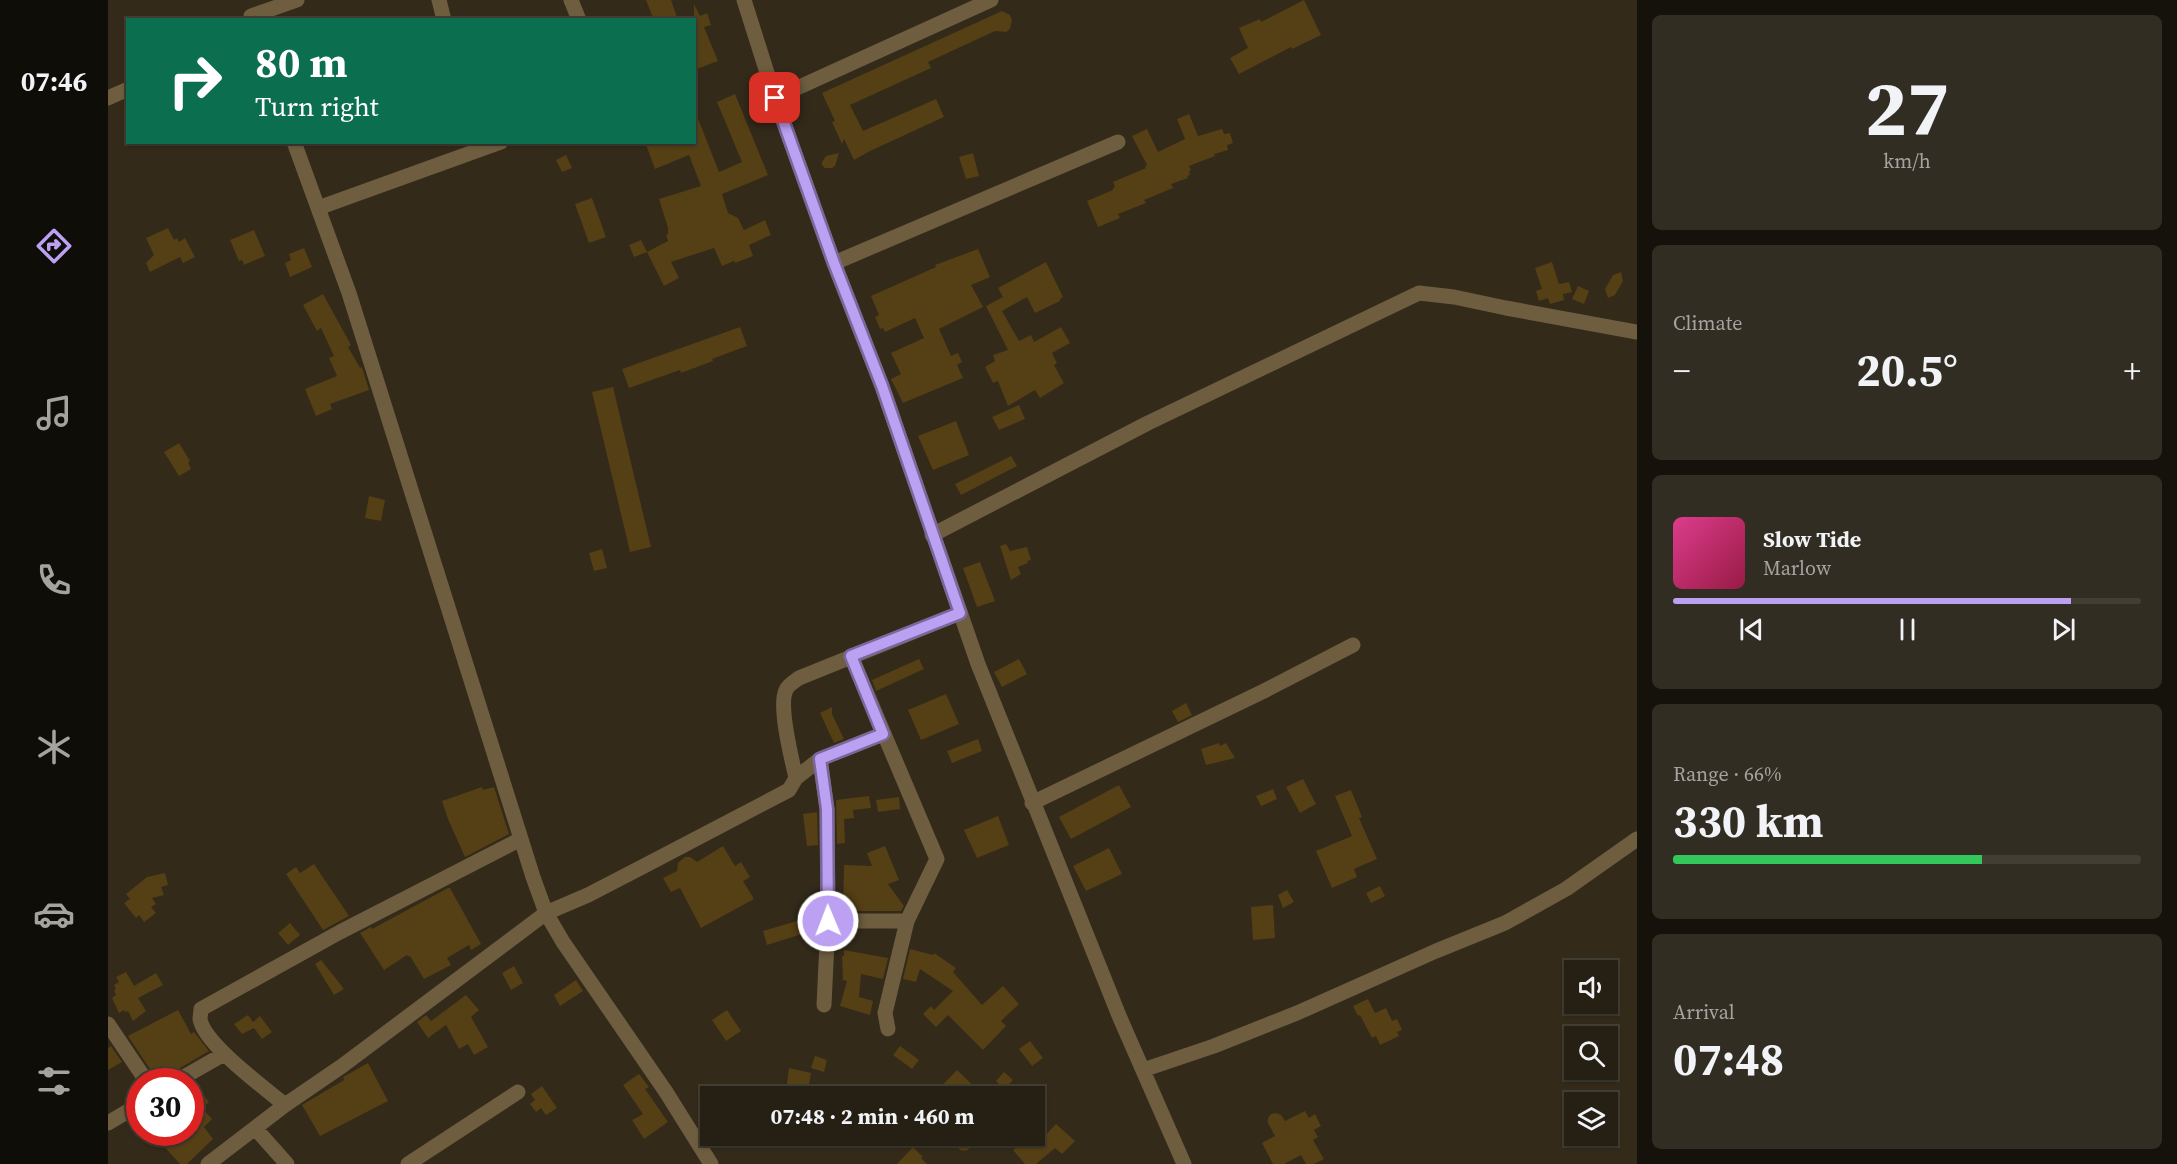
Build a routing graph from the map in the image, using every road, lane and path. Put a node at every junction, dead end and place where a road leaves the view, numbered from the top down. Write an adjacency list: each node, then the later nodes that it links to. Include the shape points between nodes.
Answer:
1 (246, 0): 7 (street)
2 (297, 0): 7 (street)
3 (438, 0): 8 (street)
4 (571, 0): 9 (street)
5 (744, 0): 12 (street)
6 (991, 0): 12 (street)
7 (252, 18)
8 (443, 18)
9 (578, 18)
10 (126, 90): 11 (street)
11 (108, 98)
12 (775, 98): 17 (street)
13 (1118, 142): 17 (street)
14 (295, 144): 16 (street)
15 (481, 146): 16 (street)
16 (318, 208): 27 (street, via 349,293)
17 (834, 263): 19 (street, via 882,386)
18 (1637, 332): 19 (street, via 1419,293 1148,423)
19 (932, 535): 20 (street)
20 (960, 613): 22 (street); 26 (street)
21 (1353, 645): 26 (street)
22 (851, 656): 23 (street); 25 (street, via 799,678 786,689 783,699 787,741)
23 (883, 734): 24 (street); 31 (street, via 938,858)
24 (820, 759): 25 (street); 30 (street, via 827,809)
25 (796, 778): 29 (street, via 789,790 770,802)
26 (1032, 803): 38 (street)
27 (521, 839): 29 (street); 35 (street, via 208,1004 201,1010 200,1018)
28 (1637, 839): 38 (street, via 1566,889 1505,923 1297,1013)
29 (546, 913): 40 (street); 47 (street)
30 (828, 921): 31 (street); 32 (street)
31 (907, 921): 34 (street, via 885,1013)
32 (824, 1005)
33 (108, 1024): 36 (street)
34 (888, 1029)
35 (224, 1054): 37 (street); 40 (street)
36 (138, 1068)
37 (200, 1068)
38 (1143, 1070): 48 (street)
39 (518, 1092): 46 (street)
40 (285, 1105): 43 (street)
41 (126, 1112): 42 (street)
42 (108, 1123)
43 (255, 1128): 44 (street); 45 (street)
44 (208, 1164)
45 (287, 1164)
46 (408, 1164)
47 (711, 1164)
48 (1184, 1164)

